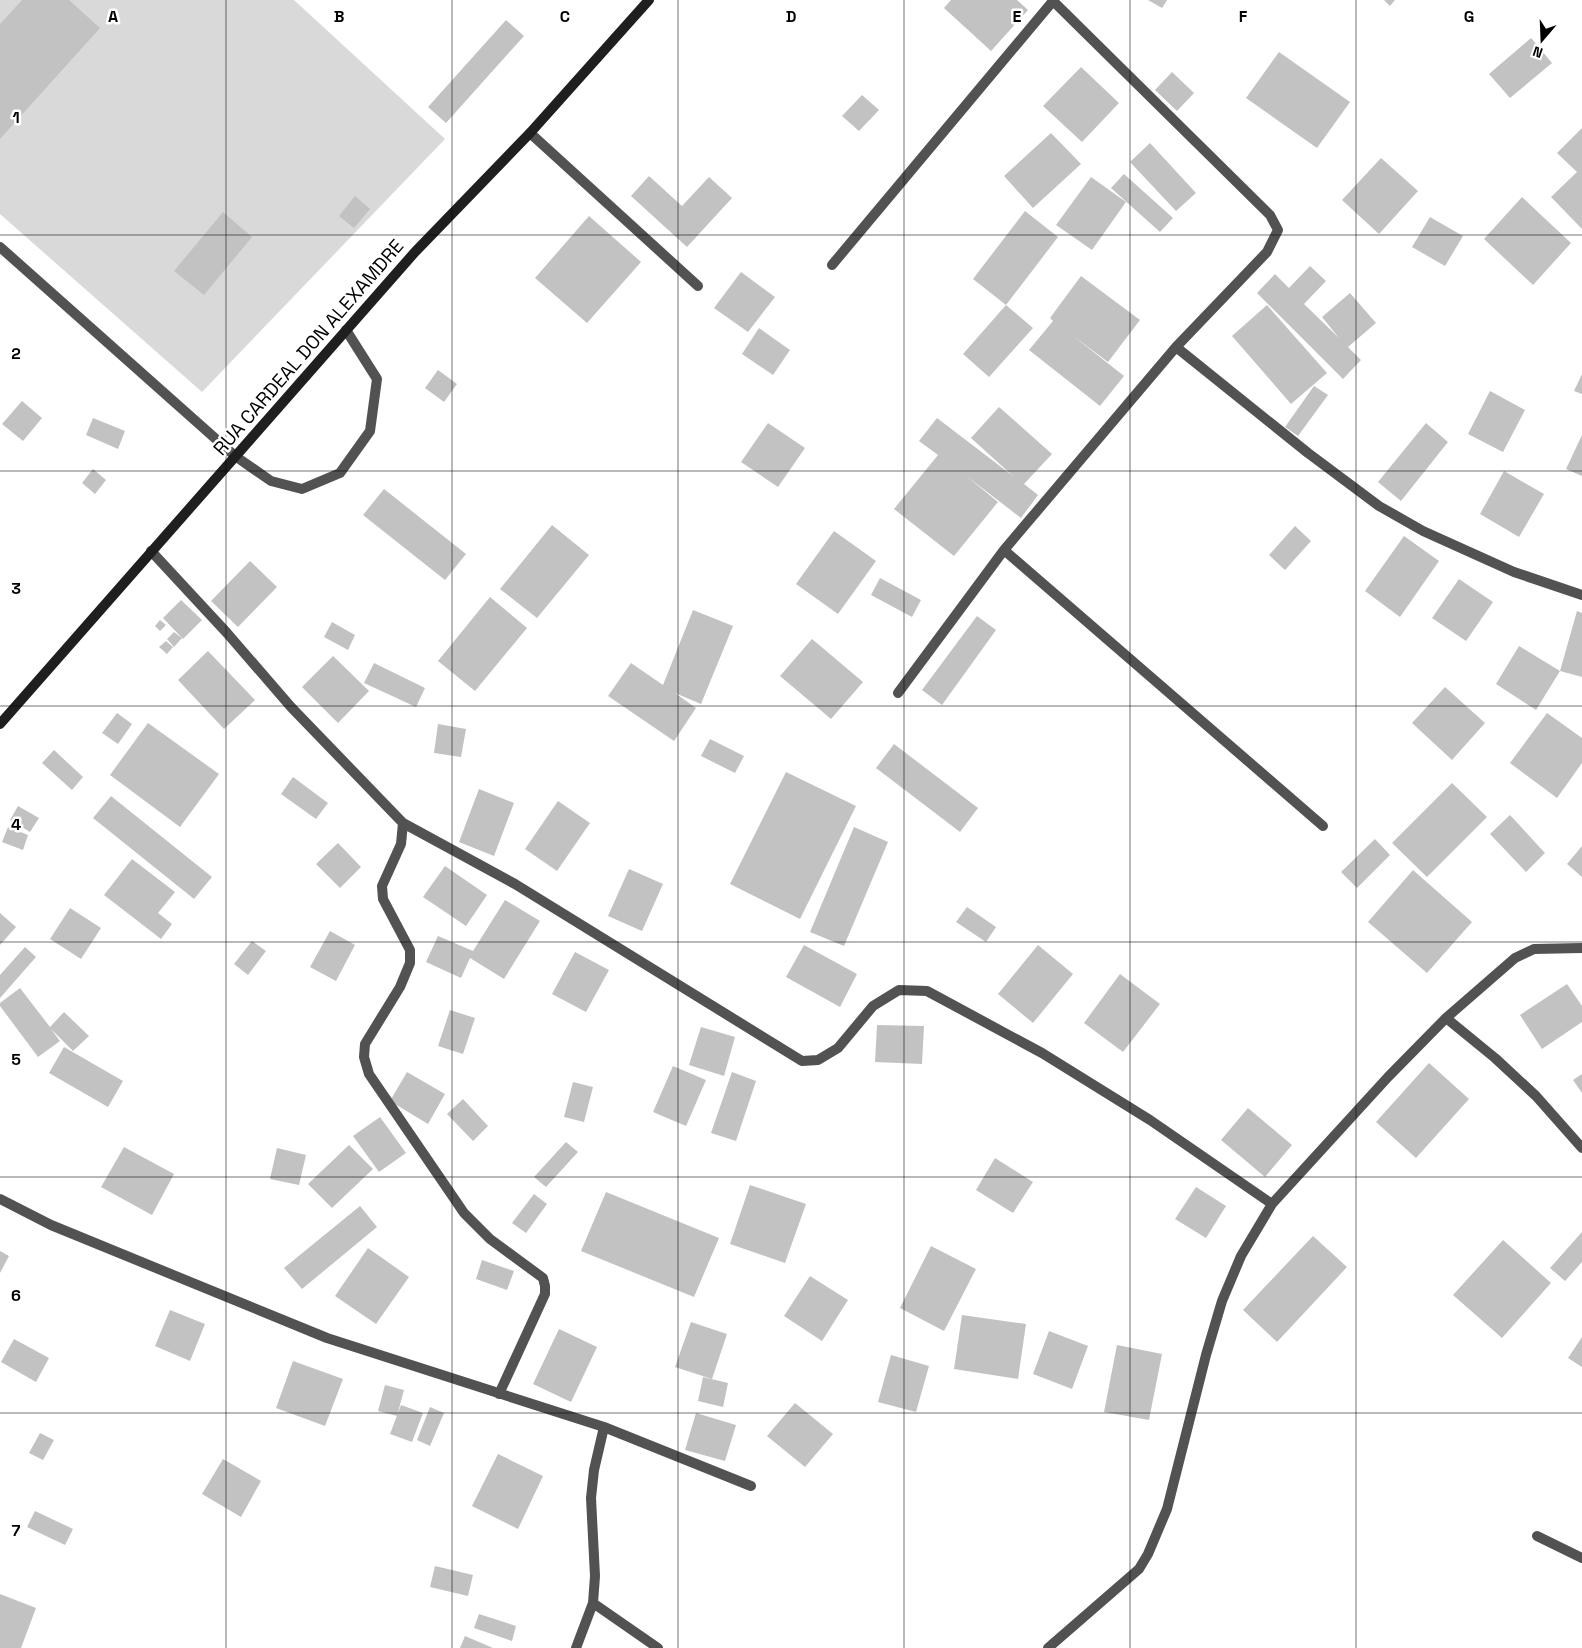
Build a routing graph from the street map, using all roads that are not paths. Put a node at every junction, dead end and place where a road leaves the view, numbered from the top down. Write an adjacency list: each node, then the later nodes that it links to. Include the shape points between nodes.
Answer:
1 (649, 0): 3 (main road, RUA CARDEAL DON ALEXAMDRE)
2 (1052, 1): 5 (street); 8 (street, via 1270,215 1278,230 1267,252)
3 (530, 133): 6 (street); 7 (main road, RUA CARDEAL DON ALEXAMDRE, via 414,252)
4 (0, 247): 9 (street)
5 (832, 265)
6 (698, 286)
7 (346, 330): 9 (main road, RUA CARDEAL DON ALEXAMDRE); 9 (street, via 377,379 370,431 340,473 302,489 271,480)
8 (1176, 347): 10 (street); 12 (street, via 1379,506 1423,531 1514,572)
9 (235, 456): 11 (main road, RUA CARDEAL DON ALEXAMDRE)
10 (1004, 550): 13 (street); 16 (street)
11 (151, 551): 14 (main road, RUA CARDEAL DON ALEXAMDRE); 15 (street, via 292,707)
12 (1582, 595)
13 (898, 693)
14 (0, 724)
15 (404, 823): 21 (street, via 515,884 802,1062 818,1060 838,1048 872,1006 899,990 927,991 1042,1053 1150,1120); 22 (street, via 401,844 382,886 382,899 410,950 410,963 400,987 365,1044 364,1057 369,1074 464,1213 490,1238 542,1278 545,1294)
16 (1323, 826)
17 (1582, 948): 18 (street, via 1534,949 1515,958)
18 (1446, 1018): 19 (street, via 1536,1096); 21 (street)
19 (1582, 1148)
20 (0, 1199): 22 (street, via 51,1225 326,1338)
21 (1272, 1204): 30 (street, via 1241,1256 1222,1302 1167,1509 1148,1554 1139,1569)
22 (499, 1394): 23 (street)
23 (604, 1427): 24 (street); 27 (street, via 591,1498 595,1576)
24 (751, 1486)
25 (1537, 1536): 26 (street)
26 (1582, 1558)
27 (593, 1603): 28 (street); 29 (street)
28 (576, 1648)
29 (658, 1648)
30 (1048, 1648)

